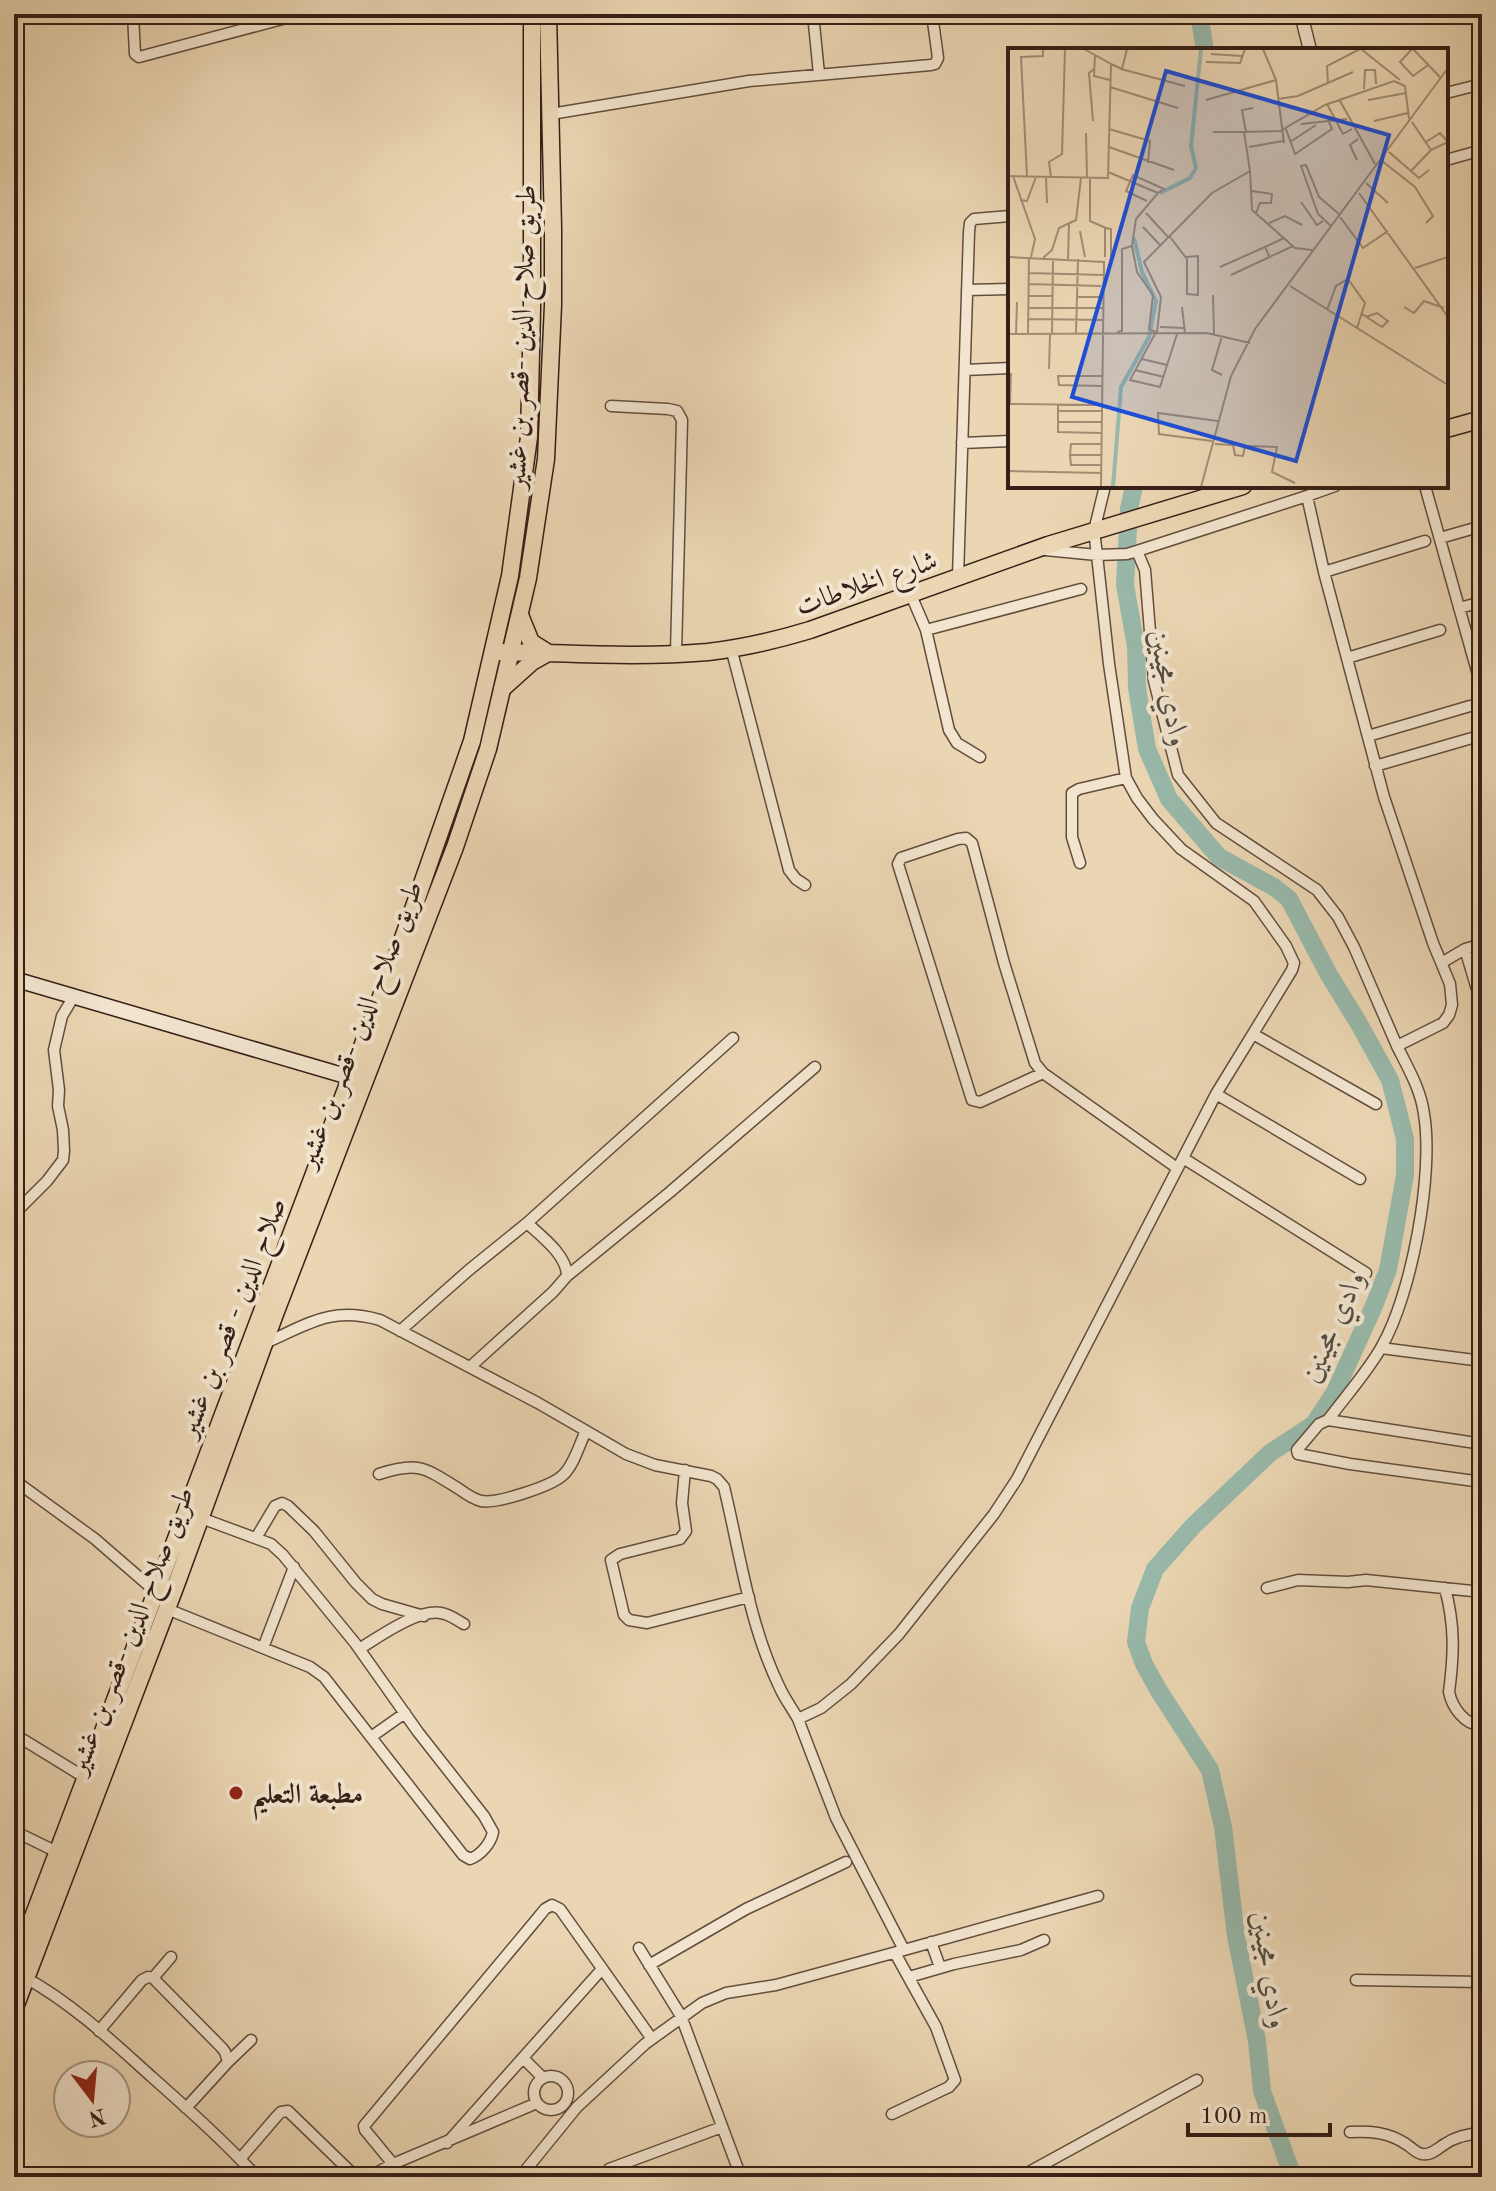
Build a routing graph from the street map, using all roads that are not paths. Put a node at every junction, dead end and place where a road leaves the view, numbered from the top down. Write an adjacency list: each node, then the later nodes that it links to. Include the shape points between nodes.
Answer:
1 (133, 14): 2 (street, via 133,48 139,57)
2 (301, 14)
3 (532, 14): 8 (main road, صلاح الدين - قصر بن غشير)
4 (548, 14): 8 (main road, طريق صلاح الدين -قصر بن غشير)
5 (813, 14): 10 (street)
6 (932, 14): 10 (street, via 935,64)
7 (1301, 14): 9 (street)
8 (540, 40): 13 (main road, طريق صلاح الدين -قصر بن غشير); 48 (main road, صلاح الدين - قصر بن غشير, via 529,437)
9 (1310, 48)
10 (819, 74): 13 (street)
11 (1482, 84): 12 (street)
12 (1448, 92)
13 (551, 114): 44 (main road, طريق صلاح الدين -قصر بن غشير, via 548,431)
14 (1482, 150): 15 (street)
15 (1448, 159)
16 (1008, 216): 18 (street, via 970,223)
17 (1008, 289): 18 (street)
18 (967, 290): 20 (street)
19 (1008, 368): 20 (street)
20 (965, 370): 25 (street)
21 (611, 406): 51 (street, via 668,409 682,420)
22 (1482, 419): 23 (main road)
23 (1448, 428)
24 (1008, 441): 25 (street)
25 (962, 443): 39 (street)
26 (1105, 488): 32 (street)
27 (1236, 488): 32 (main road, شارع الخلاطات)
28 (1329, 488): 30 (street)
29 (1426, 488): 33 (street)
30 (1307, 496): 36 (street); 38 (street)
31 (1482, 526): 33 (street)
32 (1094, 531): 35 (main road, شارع الخلاطات); 37 (street)
33 (1440, 538): 43 (street)
34 (1425, 541): 38 (street)
35 (1037, 549): 37 (street); 39 (main road, شارع الخلاطات)
36 (1137, 551): 37 (street); 74 (street, via 1145,570 1154,681 1178,775 1216,823 1317,890 1354,947)
37 (1097, 555): 63 (street)
38 (1324, 572): 52 (street)
39 (958, 577): 41 (main road, شارع الخلاطات)
40 (1081, 589): 45 (street)
41 (911, 595): 45 (street); 47 (main road, شارع الخلاطات, via 788,637)
42 (1482, 602): 43 (street)
43 (1459, 608): 53 (street)
44 (520, 615): 49 (main road, طريق صلاح الدين -قصر بن غشير); 50 (main road, via 531,642)
45 (926, 630): 61 (street, via 949,730 957,743)
46 (1440, 630): 52 (street)
47 (731, 648): 51 (main road, شارع الخلاطات); 65 (street, via 789,870)
48 (494, 652): 49 (main road, شارع الخلاطات); 59 (main road, صلاح الدين - قصر بن غشير)
49 (512, 652): 50 (main road, شارع الخلاطات); 54 (main road, طريق صلاح الدين -قصر بن غشير)
50 (548, 653): 51 (main road, شارع الخلاطات); 54 (main road)
51 (676, 653)
52 (1347, 658): 57 (street)
53 (1480, 677): 55 (street)
54 (502, 689): 60 (main road, طريق صلاح الدين -قصر بن غشير)
55 (1482, 689)
56 (1470, 706): 57 (street)
57 (1368, 736): 62 (street)
58 (1472, 738): 62 (street)
59 (472, 741): 60 (main road); 77 (main road, صلاح الدين - قصر بن غشير)
60 (488, 749): 87 (main road, طريق صلاح الدين -قصر بن غشير)
61 (980, 757)
62 (1375, 766): 68 (street)
63 (1126, 778): 64 (street, via 1072,793 1072,837); 72 (street, via 1181,849 1254,901 1292,957 1292,970)
64 (1080, 863)
65 (805, 885)
66 (1482, 944): 67 (street)
67 (1465, 949): 68 (street); 71 (street)
68 (1443, 962): 74 (street, via 1452,997 1449,1015 1435,1029)
69 (14, 979): 70 (main road)
70 (74, 996): 77 (main road); 82 (street, via 62,1016 54,1050 63,1160)
71 (1482, 1006)
72 (1253, 1034): 78 (street); 79 (street)
73 (733, 1038): 83 (street)
74 (1397, 1046): 88 (street, via 1419,1093 1426,1160 1403,1298)
75 (815, 1067): 85 (street)
76 (1043, 1073): 76 (street, via 1033,1059 972,843 958,839 901,858 898,864 972,1100 980,1102); 80 (street)
77 (349, 1077): 103 (main road, صلاح الدين - قصر بن غشير)
78 (1216, 1094): 80 (street); 81 (street)
79 (1376, 1104)
80 (1180, 1163): 84 (street); 112 (street, via 1024,1466 994,1514 899,1634 821,1708)
81 (1360, 1179)
82 (14, 1214)
83 (527, 1223): 85 (street, via 553,1248); 86 (street)
84 (1366, 1273)
85 (567, 1276): 90 (street)
86 (400, 1331): 87 (street, via 380,1320 340,1314); 90 (street)
87 (265, 1343): 98 (main road, طريق صلاح الدين -قصر بن غشير)
88 (1381, 1348): 89 (street); 91 (street)
89 (1482, 1361)
90 (470, 1367): 92 (street)
91 (1328, 1420): 93 (street); 97 (street, via 1319,1424 1298,1454)
92 (586, 1431): 94 (street, via 626,1454); 95 (street, via 565,1474 502,1500 471,1497 419,1467)
93 (1482, 1444)
94 (685, 1470): 105 (street, via 711,1476 724,1487); 105 (street, via 686,1531 680,1539 611,1560 624,1615 647,1623)
95 (379, 1474)
96 (14, 1480): 103 (street)
97 (1482, 1482)
98 (201, 1518): 99 (street); 106 (main road, طريق صلاح الدين -قصر بن غشير)
99 (256, 1538): 100 (street, via 271,1544); 107 (street, via 282,1503 314,1531 372,1599)
100 (294, 1567): 109 (street); 110 (street)
101 (1267, 1588): 102 (street, via 1298,1580)
102 (1445, 1588): 104 (street); 113 (street, via 1454,1642 1450,1698 1470,1723)
103 (155, 1591): 116 (main road, صلاح الدين - قصر بن غشير)
104 (1482, 1592)
105 (749, 1597): 112 (street, via 773,1672)
106 (167, 1609): 109 (street); 129 (main road, طريق صلاح الدين -قصر بن غشير)
107 (424, 1616): 108 (street, via 440,1613); 110 (street, via 399,1624)
108 (464, 1624)
109 (263, 1648): 115 (street, via 324,1677)
110 (359, 1649): 111 (street)
111 (405, 1713): 115 (street); 115 (street, via 490,1824 491,1840 476,1857 463,1855)
112 (798, 1719): 124 (street, via 836,1818)
113 (1482, 1725)
114 (14, 1734): 116 (street)
115 (371, 1737)
116 (84, 1777): 118 (main road, صلاح الدين - قصر بن غشير)
117 (14, 1831): 118 (street)
118 (57, 1852): 129 (main road, صلاح الدين - قصر بن غشير)
119 (846, 1862): 126 (street, via 746,1909)
120 (1098, 1896): 122 (street)
121 (1044, 1940): 127 (street)
122 (931, 1942): 124 (street); 127 (street)
123 (639, 1948): 126 (street)
124 (899, 1952): 130 (street); 135 (street, via 713,1997)
125 (171, 1957): 131 (street)
126 (649, 1965): 135 (street)
127 (940, 1967): 130 (street)
128 (602, 1969): 137 (street); 139 (street); 153 (street, via 560,1909 545,1909 364,2126)
129 (20, 1973): 134 (main road, طريق صلاح الدين -قصر بن غشير); 136 (street)
130 (909, 1977): 147 (street, via 936,2027 955,2080)
131 (153, 1978): 136 (street, via 142,1980); 140 (street, via 222,2048)
132 (1356, 1980): 133 (street)
133 (1482, 1982)
134 (14, 2010)
135 (681, 2016): 137 (street); 148 (street)
136 (99, 2031): 146 (street)
137 (652, 2039): 145 (street)
138 (251, 2040): 140 (street)
139 (524, 2059): 141 (street); 151 (street)
140 (228, 2062): 146 (street)
141 (543, 2078): 143 (street, via 563,2081); 144 (street, via 534,2089)
142 (1197, 2080): 160 (street)
143 (567, 2100): 144 (street, via 553,2111); 145 (street)
144 (537, 2103): 151 (street)
145 (577, 2107): 158 (street)
146 (186, 2108): 152 (street)
147 (892, 2114)
148 (722, 2127): 154 (street); 159 (street)
149 (1350, 2132): 150 (street, via 1383,2133 1425,2155 1456,2138)
150 (1482, 2132)
151 (447, 2143): 153 (street)
152 (240, 2159): 155 (street); 156 (street, via 281,2112 288,2111)
153 (393, 2164): 157 (street)
154 (609, 2169)
155 (257, 2177)
156 (356, 2177)
157 (369, 2177)
158 (520, 2177)
159 (741, 2177)
160 (1020, 2177)

